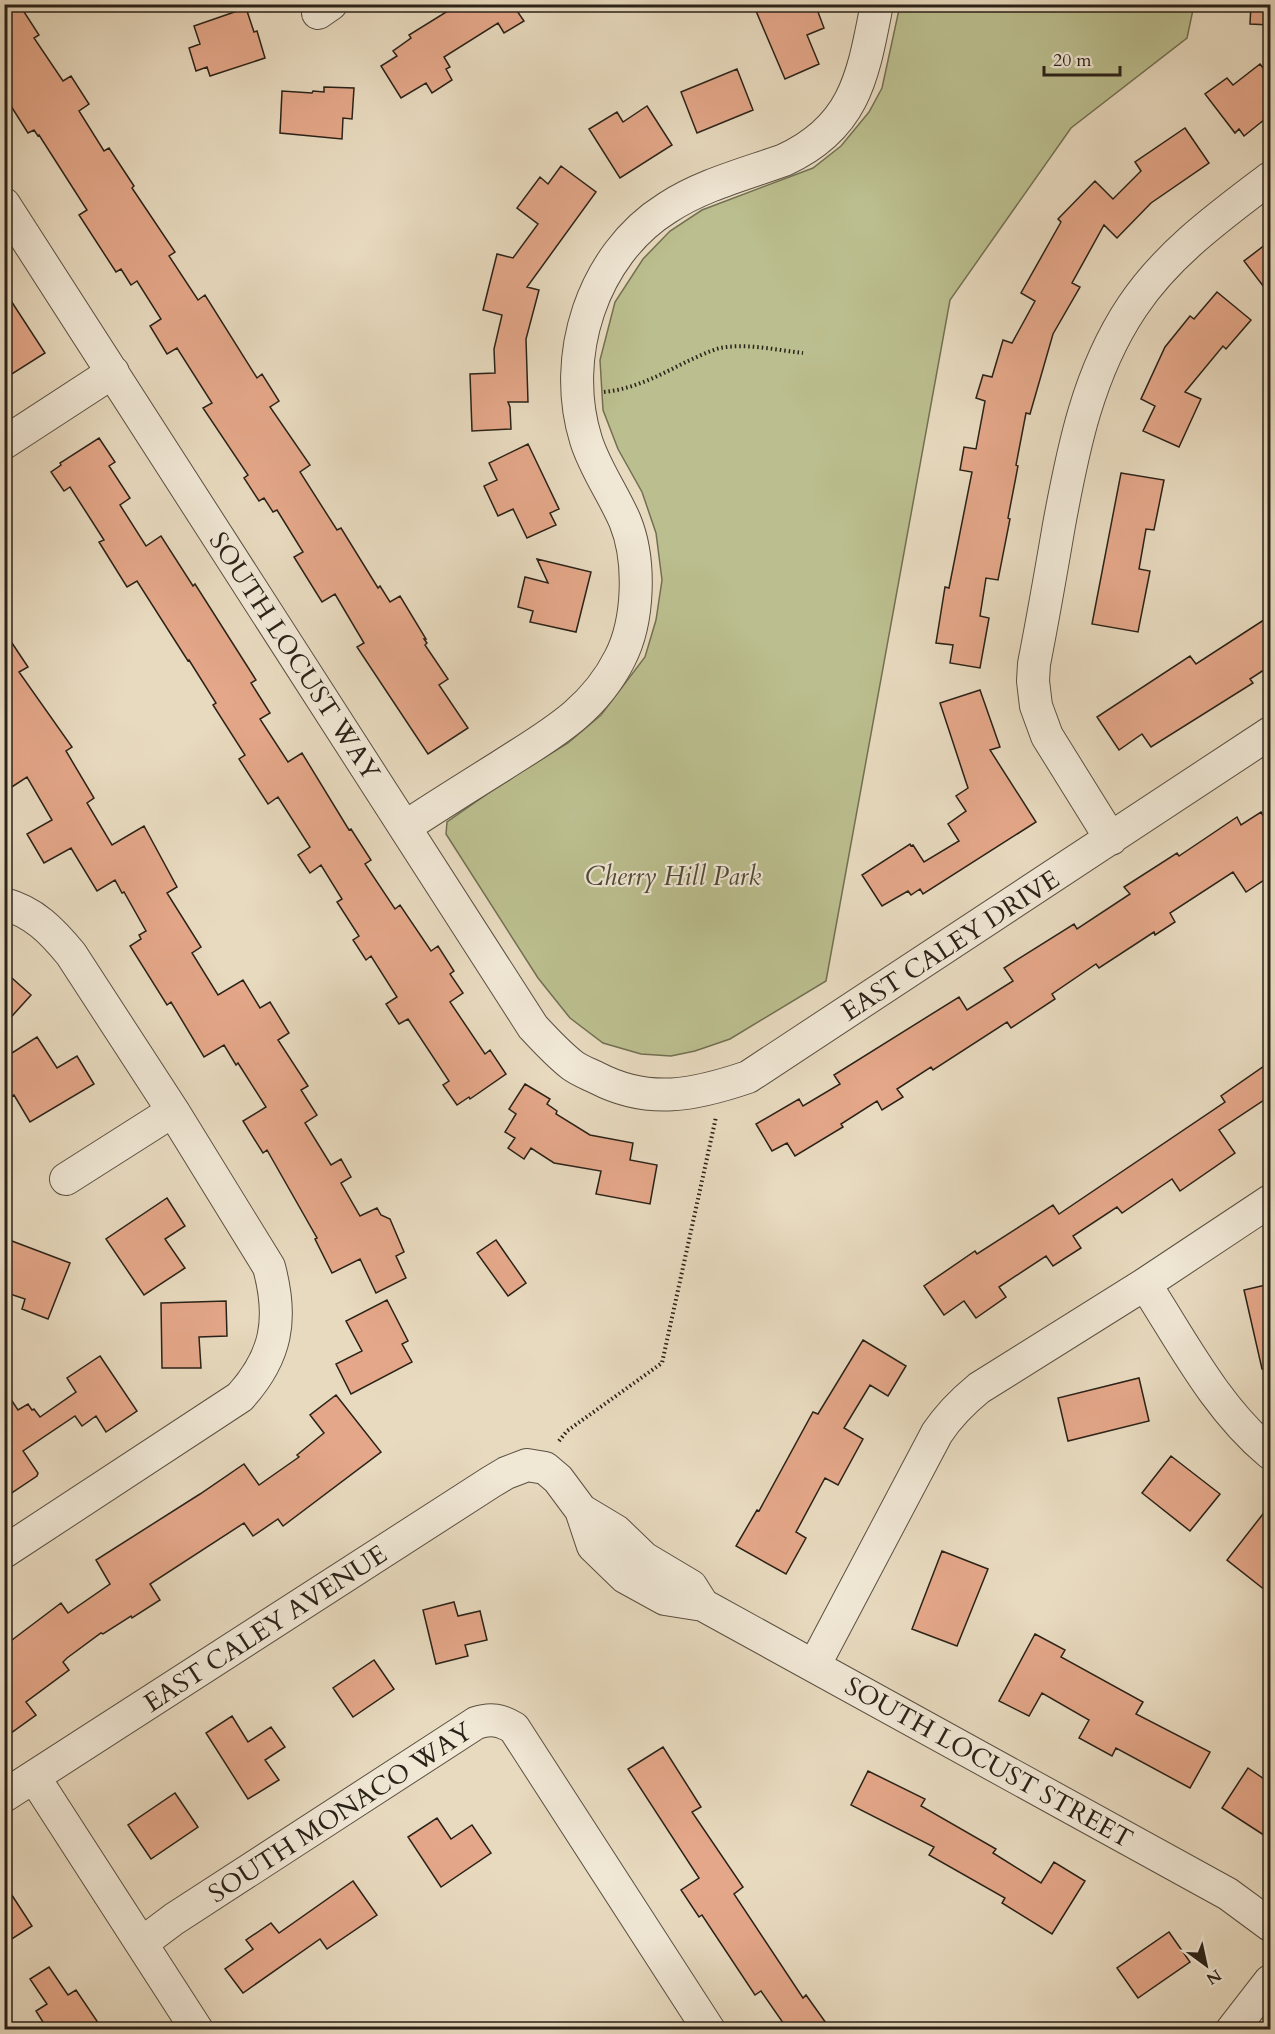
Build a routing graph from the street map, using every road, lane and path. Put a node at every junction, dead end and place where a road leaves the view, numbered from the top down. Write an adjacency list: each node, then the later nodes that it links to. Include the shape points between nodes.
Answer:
1 (877, 4): 6 (street, via 854,96 822,137 798,154 688,195 638,232 615,259 594,294 581,333)
2 (1270, 178): 10 (street, via 1181,249 1132,307 1112,339 1088,397 1070,465 1033,681 1036,706 1047,736)
3 (4, 204): 5 (street, SOUTH LOCUST WAY)
4 (803, 353): 6 (path, via 752,346 720,348 630,387)
5 (113, 372): 7 (street); 9 (street, SOUTH LOCUST WAY)
6 (576, 394): 9 (street, via 586,441 626,522 632,543 637,591 624,650 603,686 570,721)
7 (4, 443)
8 (1270, 733): 10 (street, EAST CALEY DRIVE)
9 (405, 827): 12 (street, SOUTH LOCUST WAY, via 533,1027 573,1066)
10 (1111, 839): 13 (street, EAST CALEY DRIVE, via 748,1077)
11 (4, 904): 14 (street, via 52,930)
12 (609, 1084): 13 (street, EAST CALEY DRIVE, via 641,1093 674,1096)
13 (722, 1087): 18 (path, via 662,1363 567,1431)
14 (173, 1111): 15 (street); 21 (street, via 268,1267 277,1318 265,1364 240,1397)
15 (66, 1179)
16 (1270, 1201): 17 (street)
17 (1145, 1284): 19 (street, via 1214,1391 1252,1438); 22 (street, via 979,1388 947,1417)
18 (559, 1442)
19 (1270, 1453)
20 (527, 1465): 22 (street, SOUTH LOCUST STREET, via 550,1472 581,1510 691,1586 703,1605); 23 (street, EAST CALEY AVENUE, via 484,1486)
21 (4, 1552)
22 (814, 1666): 25 (street, SOUTH LOCUST STREET, via 1228,1894)
23 (34, 1777): 24 (street, EAST CALEY AVENUE); 26 (street)
24 (4, 1796)
25 (1270, 1925)
26 (142, 1942): 28 (street); 29 (street, SOUTH MONACO WAY, via 476,1723 488,1719 503,1721 514,1728)
27 (1270, 1981): 30 (street)
28 (197, 2030)
29 (709, 2030)
30 (1232, 2030)

